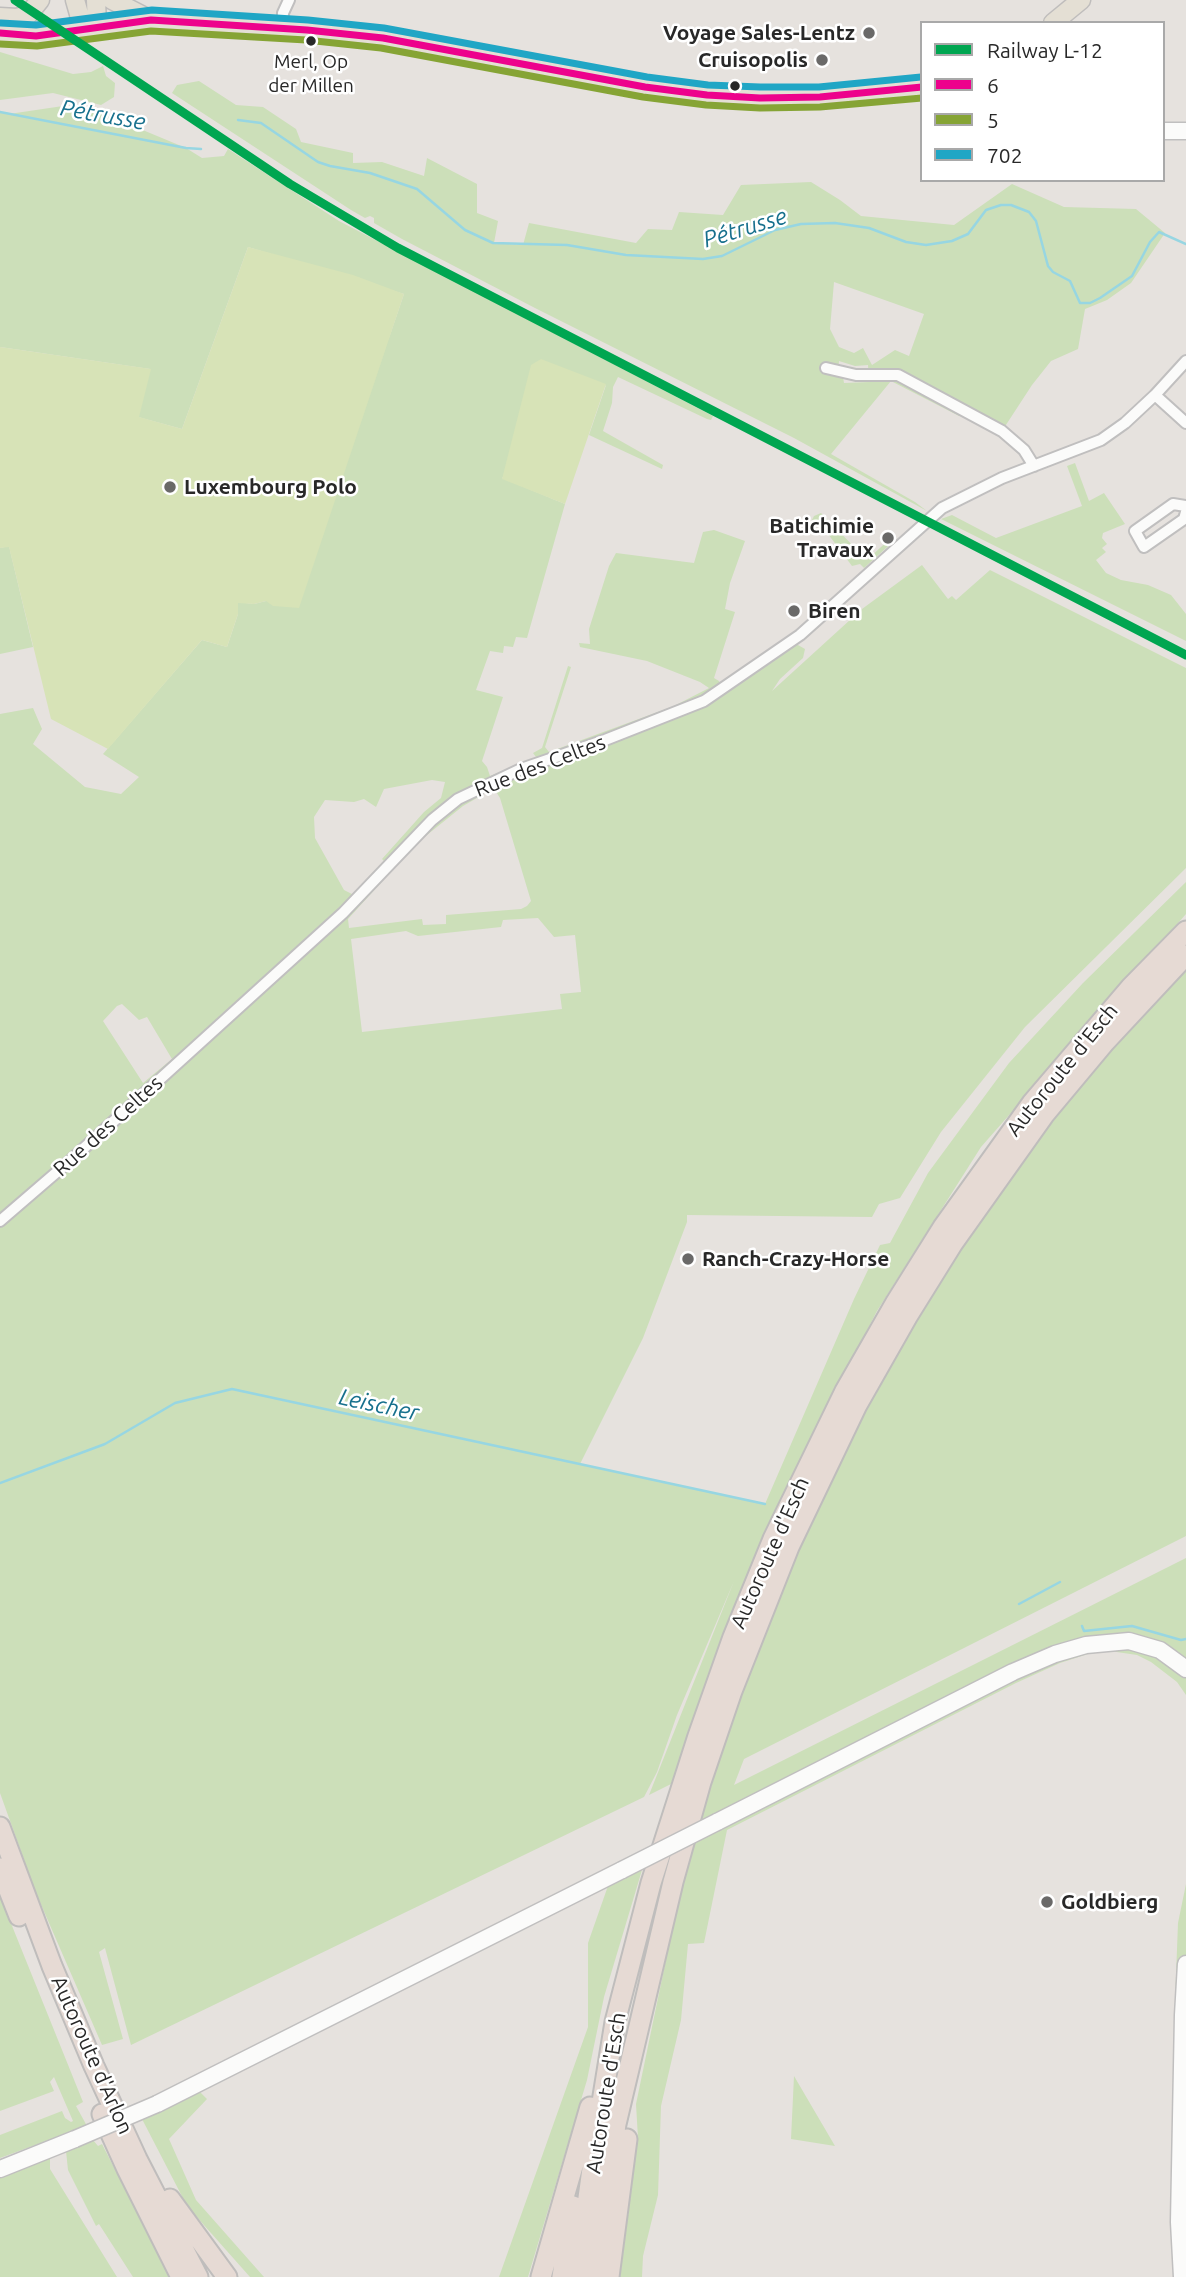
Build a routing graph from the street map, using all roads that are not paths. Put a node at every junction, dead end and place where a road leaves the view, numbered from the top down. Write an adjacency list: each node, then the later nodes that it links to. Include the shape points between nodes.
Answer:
1 (40, 0): 7 (main road, via 28,15)
2 (75, 0): 10 (main road)
3 (96, 0): 10 (main road)
4 (112, 0): 8 (main road)
5 (289, 0): 11 (street)
6 (1081, 0): 9 (main road)
7 (0, 17)
8 (151, 20): 10 (main road); 11 (main road)
9 (1055, 21)
10 (90, 27): 12 (main road, via 36,36)
11 (282, 29): 13 (main road, via 383,38 707,95 792,98)
12 (0, 33)
13 (920, 89)
14 (1165, 131): 15 (main road)
15 (1186, 131)
16 (1186, 360): 18 (street, Rue des Celtes)
17 (826, 368): 20 (street, via 856,376 898,375 1002,431)
18 (1155, 395): 19 (street); 20 (street, Rue des Celtes, via 1101,440)
19 (1186, 423)
20 (1034, 466): 25 (street, Rue des Celtes, via 942,508 800,635 704,701 521,769 458,799 432,820 343,914)
21 (1186, 506): 22 (street, via 1173,505 1135,531 1144,547 1184,519)
22 (1186, 512)
23 (1186, 931): 30 (highway, Autoroute d'Esch, via 1032,1102 943,1227 845,1391 773,1539 733,1637 651,1883)
24 (1186, 955): 31 (highway, Autoroute d'Esch, via 1105,1042 989,1190 907,1317 858,1405 789,1547 732,1691 683,1844)
25 (0, 1221)
26 (1186, 1669): 34 (main road, bridge, via 1160,1650 1129,1641 1086,1645 1055,1654 157,2104)
27 (0, 1827): 33 (highway, Autoroute d'Arlon, via 52,1966)
28 (0, 1868): 36 (highway, Autoroute d'Arlon, via 79,2063)
29 (1186, 1964): 35 (main road, via 1179,2222)
30 (615, 2022): 32 (highway); 41 (highway, Autoroute d'Esch)
31 (635, 2041): 42 (highway, Autoroute d'Esch, via 616,2124); 43 (highway)
32 (583, 2136): 39 (highway); 40 (highway)
33 (137, 2159): 37 (highway, Autoroute d'Arlon); 38 (highway, via 153,2170)
34 (0, 2168)
35 (1184, 2245): 44 (main road)
36 (181, 2277)
37 (198, 2277)
38 (228, 2277)
39 (541, 2277)
40 (562, 2277)
41 (577, 2277)
42 (594, 2277)
43 (610, 2277)
44 (1182, 2277)

